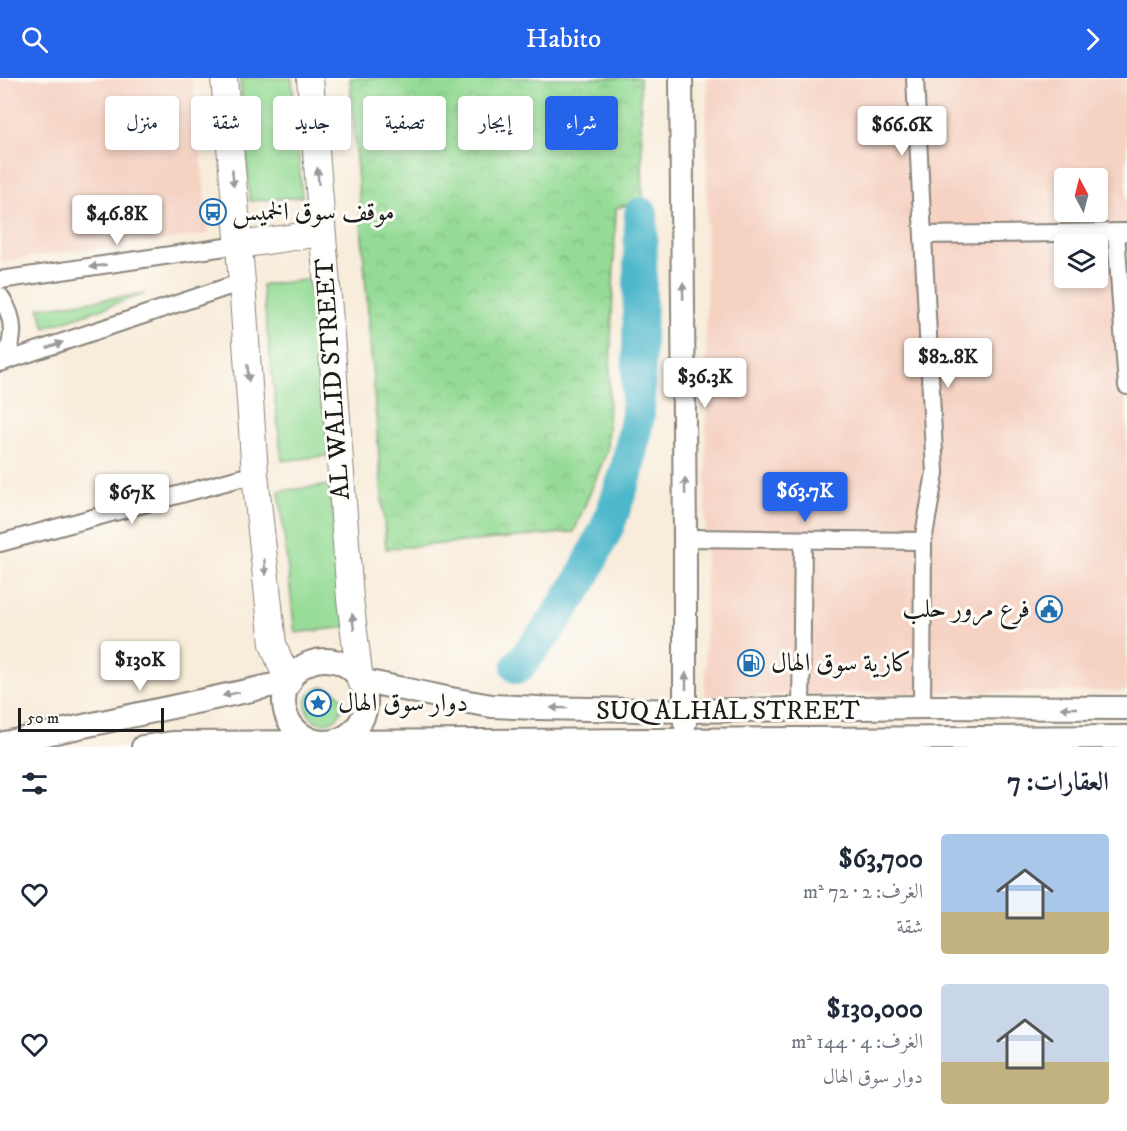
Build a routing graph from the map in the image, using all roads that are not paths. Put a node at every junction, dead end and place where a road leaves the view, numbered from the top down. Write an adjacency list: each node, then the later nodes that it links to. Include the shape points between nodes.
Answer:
1 (224, 78): 8 (main road, one-way to 8)
2 (310, 78): 6 (main road, AL WALID STREET, one-way to 2)
3 (681, 78): 15 (main road, one-way to 3)
4 (915, 78): 7 (street)
5 (1121, 232): 7 (street); 13 (street)
6 (322, 233): 8 (main road); 19 (main road, AL WALID STREET, one-way to 6, via 350,599)
7 (923, 235): 17 (street, via 935,473)
8 (239, 245): 9 (street, one-way to 9); 10 (main road)
9 (0, 280)
10 (242, 282): 12 (street, one-way to 10); 14 (main road, one-way to 14)
11 (0, 296): 12 (street, via 13,329 9,352)
12 (2, 363)
13 (1127, 386)
14 (255, 474): 18 (street); 20 (main road, one-way to 20, via 273,644)
15 (686, 538): 16 (street); 24 (main road, one-way to 15)
16 (803, 540): 17 (street); 22 (street)
17 (923, 541): 21 (street)
18 (0, 543)
19 (360, 680): 20 (main road, via 352,670 330,660 306,665); 24 (main road, SUQ ALHAL STREET, one-way to 19, via 492,706); 27 (main road, via 365,691 364,714 350,734)
20 (288, 682): 27 (main road, via 284,707 294,729 304,737); 29 (main road, one-way to 29)
21 (922, 707): 22 (main road, SUQ ALHAL STREET); 23 (main road, SUQ ALHAL STREET, one-way to 21)
22 (801, 708): 24 (main road, SUQ ALHAL STREET)
23 (1127, 708)
24 (686, 711): 26 (main road)
25 (1127, 737): 28 (main road, SUQ ALHAL STREET)
26 (686, 740): 27 (main road, SUQ ALHAL STREET); 28 (main road, SUQ ALHAL STREET)
27 (328, 742): 30 (main road, SUQ ALHAL STREET)
28 (934, 743)
29 (0, 744)
30 (175, 745): 31 (main road, SUQ ALHAL STREET)
31 (143, 747)

